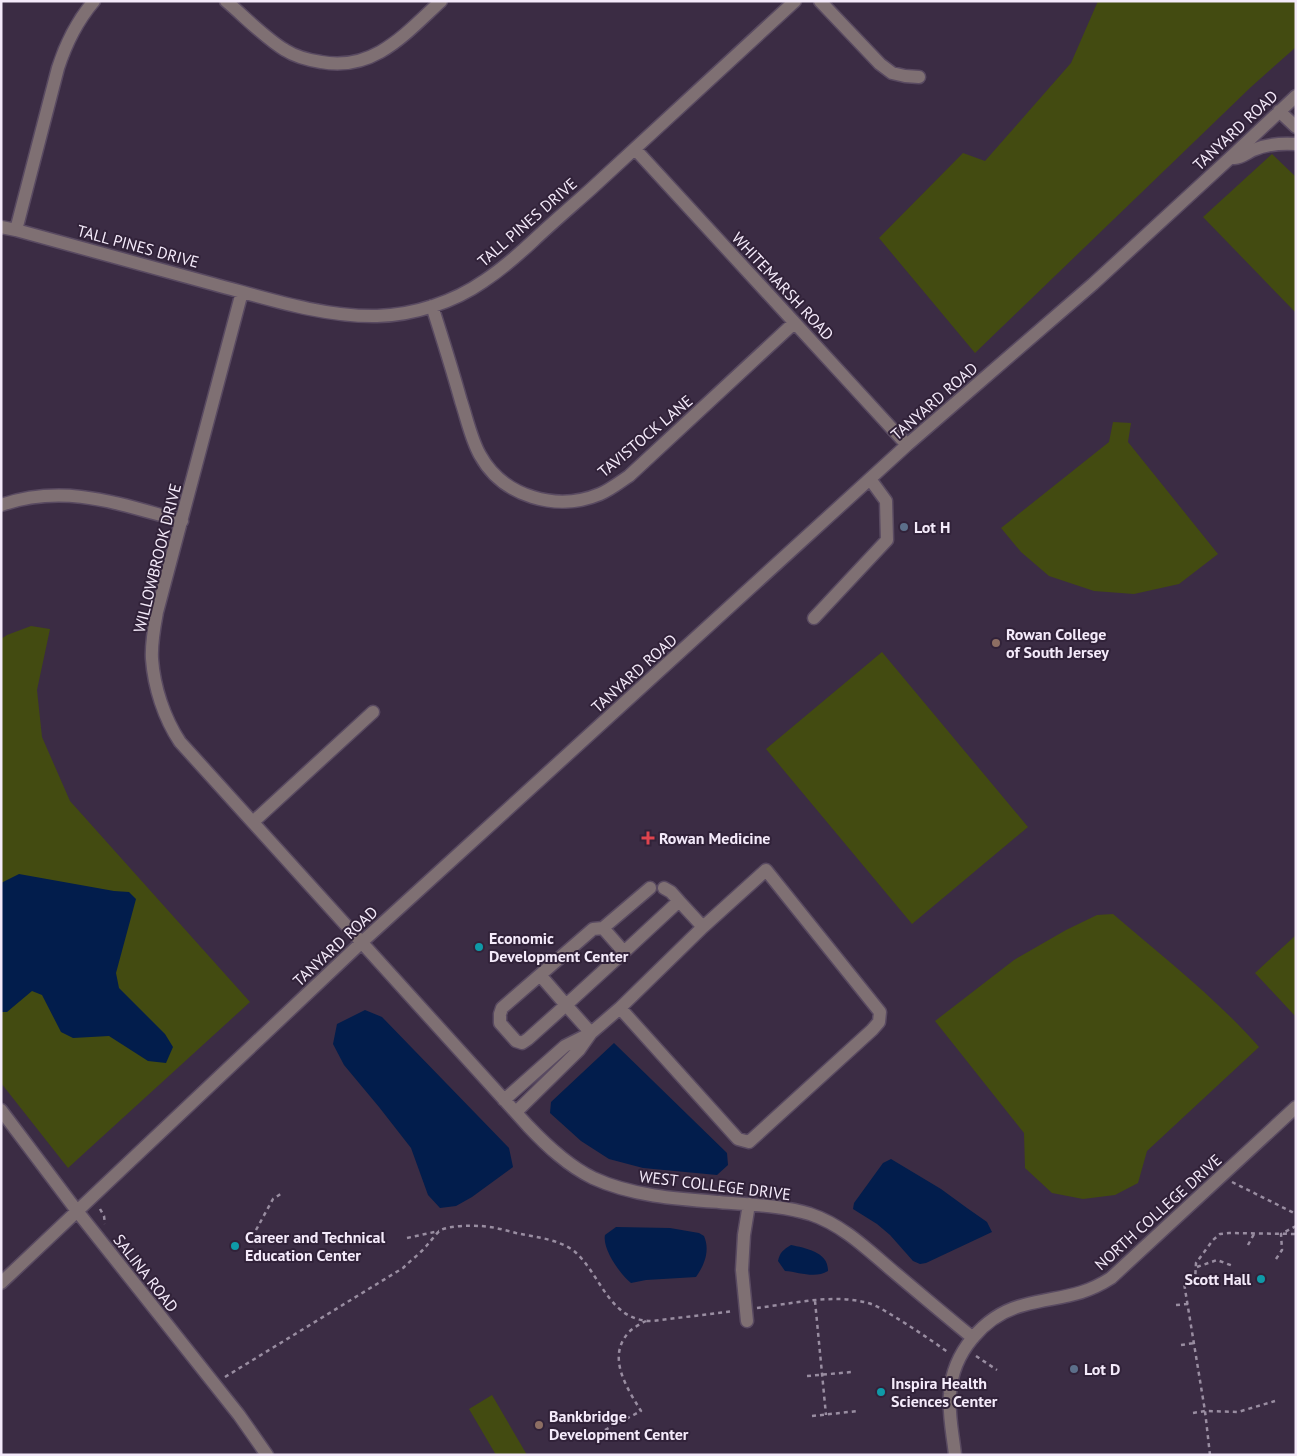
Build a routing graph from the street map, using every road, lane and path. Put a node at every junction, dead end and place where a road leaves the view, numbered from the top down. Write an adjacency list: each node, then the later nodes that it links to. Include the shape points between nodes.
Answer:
1 (94, 1): 14 (street, via 63,53)
2 (226, 1): 3 (street, via 284,50 306,59 335,64 354,63 383,51)
3 (441, 1)
4 (795, 1): 11 (street, TALL PINES DRIVE)
5 (820, 1): 6 (street, via 880,64 892,73)
6 (919, 77)
7 (1296, 96): 8 (street, TANYARD ROAD)
8 (1279, 111): 9 (street); 12 (street, TANYARD ROAD)
9 (1296, 127)
10 (1296, 144): 12 (street, via 1267,145 1239,158)
11 (635, 149): 16 (street, TALL PINES DRIVE, via 484,282); 17 (street, WHITEMARSH ROAD)
12 (1230, 158): 18 (street, TANYARD ROAD, via 1093,284)
13 (1, 227): 14 (street, TALL PINES DRIVE)
14 (16, 230): 15 (street, TALL PINES DRIVE)
15 (242, 292): 16 (street, TALL PINES DRIVE, via 356,316 400,314); 21 (street, WILLOWBROOK DRIVE)
16 (432, 306): 17 (street, TAVISTOCK LANE, via 480,456 510,487 523,494 566,503 595,496 629,476)
17 (794, 324): 18 (street, WHITEMARSH ROAD)
18 (908, 445): 19 (street, TANYARD ROAD)
19 (870, 479): 22 (street, via 886,501 887,540); 30 (street, TANYARD ROAD)
20 (1, 505): 21 (street, via 36,496 81,496)
21 (182, 521): 24 (street, WILLOWBROOK DRIVE, via 154,629 152,658 157,686 168,722 180,742)
22 (814, 618)
23 (372, 712): 24 (street)
24 (253, 822): 30 (street, WILLOWBROOK DRIVE)
25 (650, 888): 29 (street)
26 (664, 888): 27 (street)
27 (679, 901): 28 (street); 31 (street)
28 (704, 927): 34 (street); 34 (street, via 766,870 880,1012 879,1022 749,1142 738,1139)
29 (603, 928): 31 (street); 32 (street, via 593,929)
30 (362, 942): 36 (street, WEST COLLEGE DRIVE); 43 (street, TANYARD ROAD)
31 (624, 952): 33 (street)
32 (540, 975): 33 (street); 33 (street, via 502,1008 500,1023 516,1041 522,1043)
33 (566, 1005): 35 (street)
34 (620, 1008): 35 (street)
35 (591, 1033): 36 (street, via 565,1046); 39 (street, via 579,1050)
36 (504, 1100): 39 (street, WEST COLLEGE DRIVE)
37 (1296, 1107): 40 (street, NORTH COLLEGE DRIVE)
38 (1, 1110): 43 (street, SALINA ROAD)
39 (516, 1112): 42 (street, WEST COLLEGE DRIVE, via 558,1154 608,1184 646,1194)
40 (1222, 1177): 44 (path); 65 (street, NORTH COLLEGE DRIVE, via 1121,1270 1100,1285 1072,1296 1013,1309 990,1321)
41 (282, 1193): 46 (path, via 273,1199)
42 (749, 1204): 63 (street, via 742,1270); 65 (street, WEST COLLEGE DRIVE, via 789,1209 829,1222 864,1246)
43 (77, 1211): 56 (street, TANYARD ROAD); 79 (street, SALINA ROAD)
44 (1296, 1214)
45 (1296, 1226): 49 (path)
46 (256, 1230)
47 (440, 1230): 51 (path); 62 (path, via 488,1227 560,1243 581,1259 621,1312); 71 (path, via 403,1268)
48 (1254, 1234): 49 (path); 52 (path); 55 (path, via 1220,1234)
49 (1281, 1234): 50 (path); 53 (path, via 1282,1250)
50 (1296, 1234)
51 (407, 1238)
52 (1248, 1245)
53 (1276, 1259)
54 (1233, 1266): 55 (path, via 1217,1260)
55 (1196, 1267): 59 (path, via 1195,1281 1184,1283)
56 (1, 1283)
57 (822, 1300): 64 (path, via 864,1302)
58 (815, 1301): 69 (path)
59 (1188, 1304): 60 (path); 66 (path)
60 (1176, 1305)
61 (684, 1317): 62 (path)
62 (646, 1321): 78 (path, via 629,1332 618,1355 619,1369 641,1411)
63 (747, 1321)
64 (917, 1330)
65 (972, 1338): 80 (street, NORTH COLLEGE DRIVE, via 958,1361 950,1392)
66 (1194, 1343): 67 (path); 74 (path)
67 (1181, 1345)
68 (852, 1372): 69 (path)
69 (822, 1375): 70 (path); 76 (path)
70 (807, 1376)
71 (224, 1377)
72 (1275, 1401): 74 (path, via 1238,1412)
73 (858, 1411): 76 (path)
74 (1204, 1411): 75 (path); 81 (path)
75 (1192, 1413)
76 (826, 1414): 77 (path)
77 (812, 1416)
78 (606, 1430)
79 (267, 1455)
80 (955, 1455)
81 (1210, 1455)

